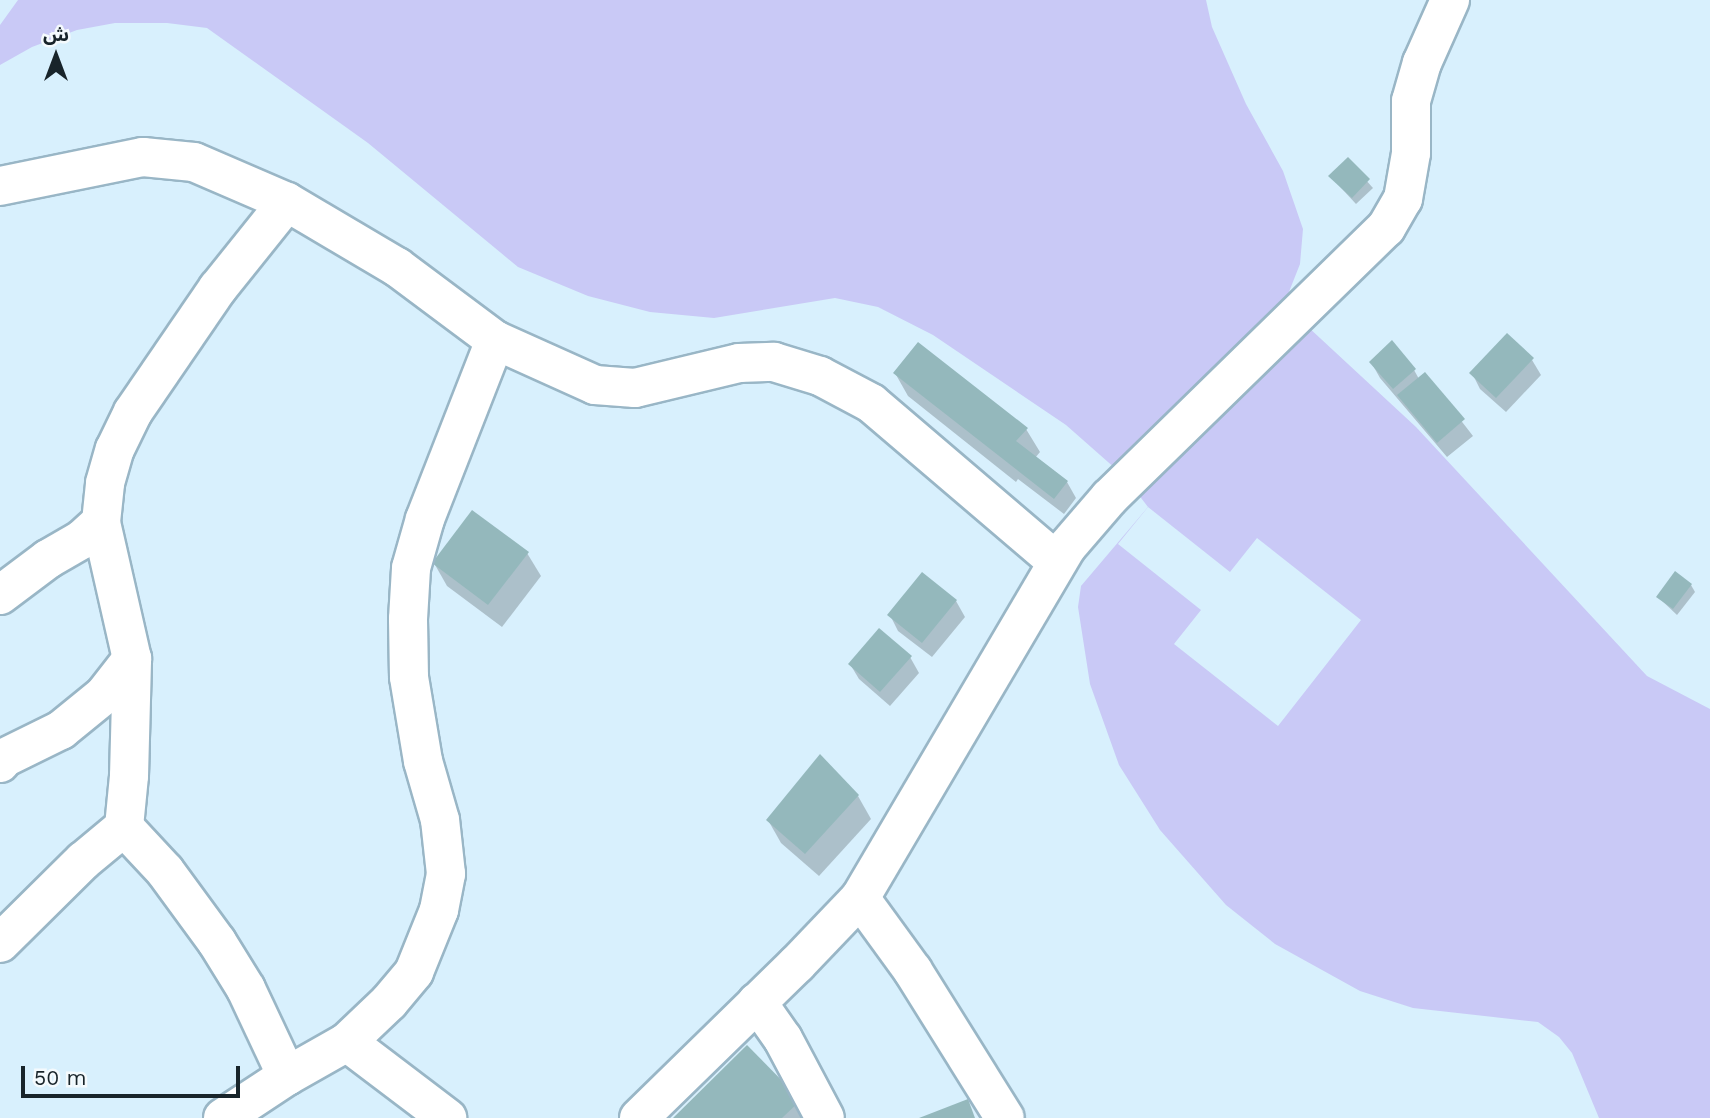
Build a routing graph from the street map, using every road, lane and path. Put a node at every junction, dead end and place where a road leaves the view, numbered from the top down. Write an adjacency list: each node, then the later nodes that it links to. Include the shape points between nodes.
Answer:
1 (1450, 0): 6 (street, via 1411,100 1411,153 1403,199 1386,228 1109,498)
2 (0, 186): 3 (street, via 143,157 194,162)
3 (287, 202): 4 (street, via 397,268); 5 (street, via 218,288 133,412 105,483)
4 (495, 340): 6 (street, via 595,385 635,387 739,363 774,362 820,376 871,402); 14 (street, via 425,519 411,568 409,677 423,761 440,820 446,874 439,910 414,972)
5 (101, 522): 7 (street); 8 (street)
6 (1056, 561): 11 (street)
7 (0, 595)
8 (132, 659): 9 (street, via 104,695 61,730); 10 (street)
9 (1, 757)
10 (124, 827): 12 (street); 15 (street, via 165,872 217,942 246,989)
11 (860, 898): 13 (street); 20 (street, via 913,971)
12 (0, 943)
13 (757, 1002): 18 (street); 19 (street, via 783,1039)
14 (347, 1042): 15 (street); 17 (street)
15 (287, 1076): 16 (street)
16 (223, 1118)
17 (447, 1118)
18 (639, 1118)
19 (825, 1118)
20 (1005, 1118)

